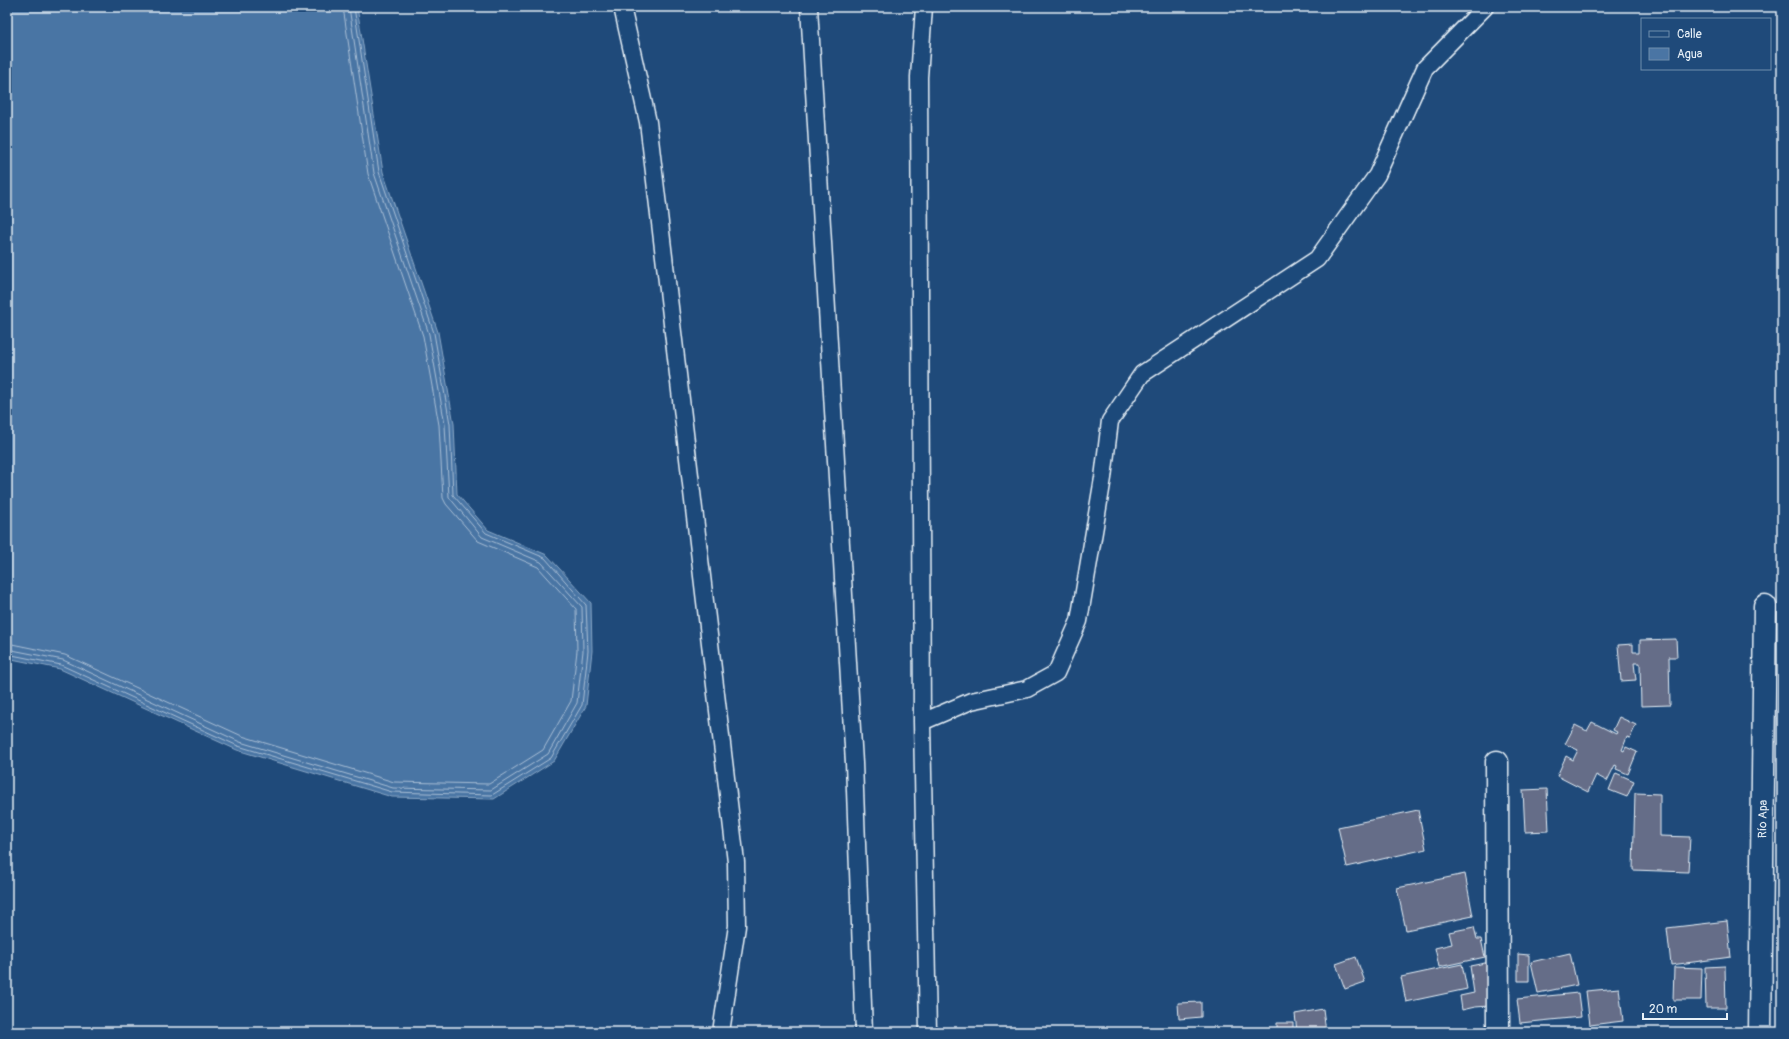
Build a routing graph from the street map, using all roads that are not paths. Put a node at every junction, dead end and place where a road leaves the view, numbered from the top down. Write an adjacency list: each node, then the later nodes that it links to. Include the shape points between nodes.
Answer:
1 (622, 7): 8 (lane, via 649,129 736,862 737,926)
2 (809, 7): 9 (lane, via 854,755)
3 (924, 7): 6 (lane, via 919,77)
4 (1485, 7): 6 (lane, via 1425,68 1377,175 1317,258 1142,374 1110,421 1079,621 1056,673 1028,689 971,701)
5 (1765, 606): 12 (street, Río Apa)
6 (922, 722): 10 (lane)
7 (1497, 762): 11 (street)
8 (721, 1032)
9 (864, 1032)
10 (928, 1032)
11 (1498, 1032)
12 (1760, 1032)

